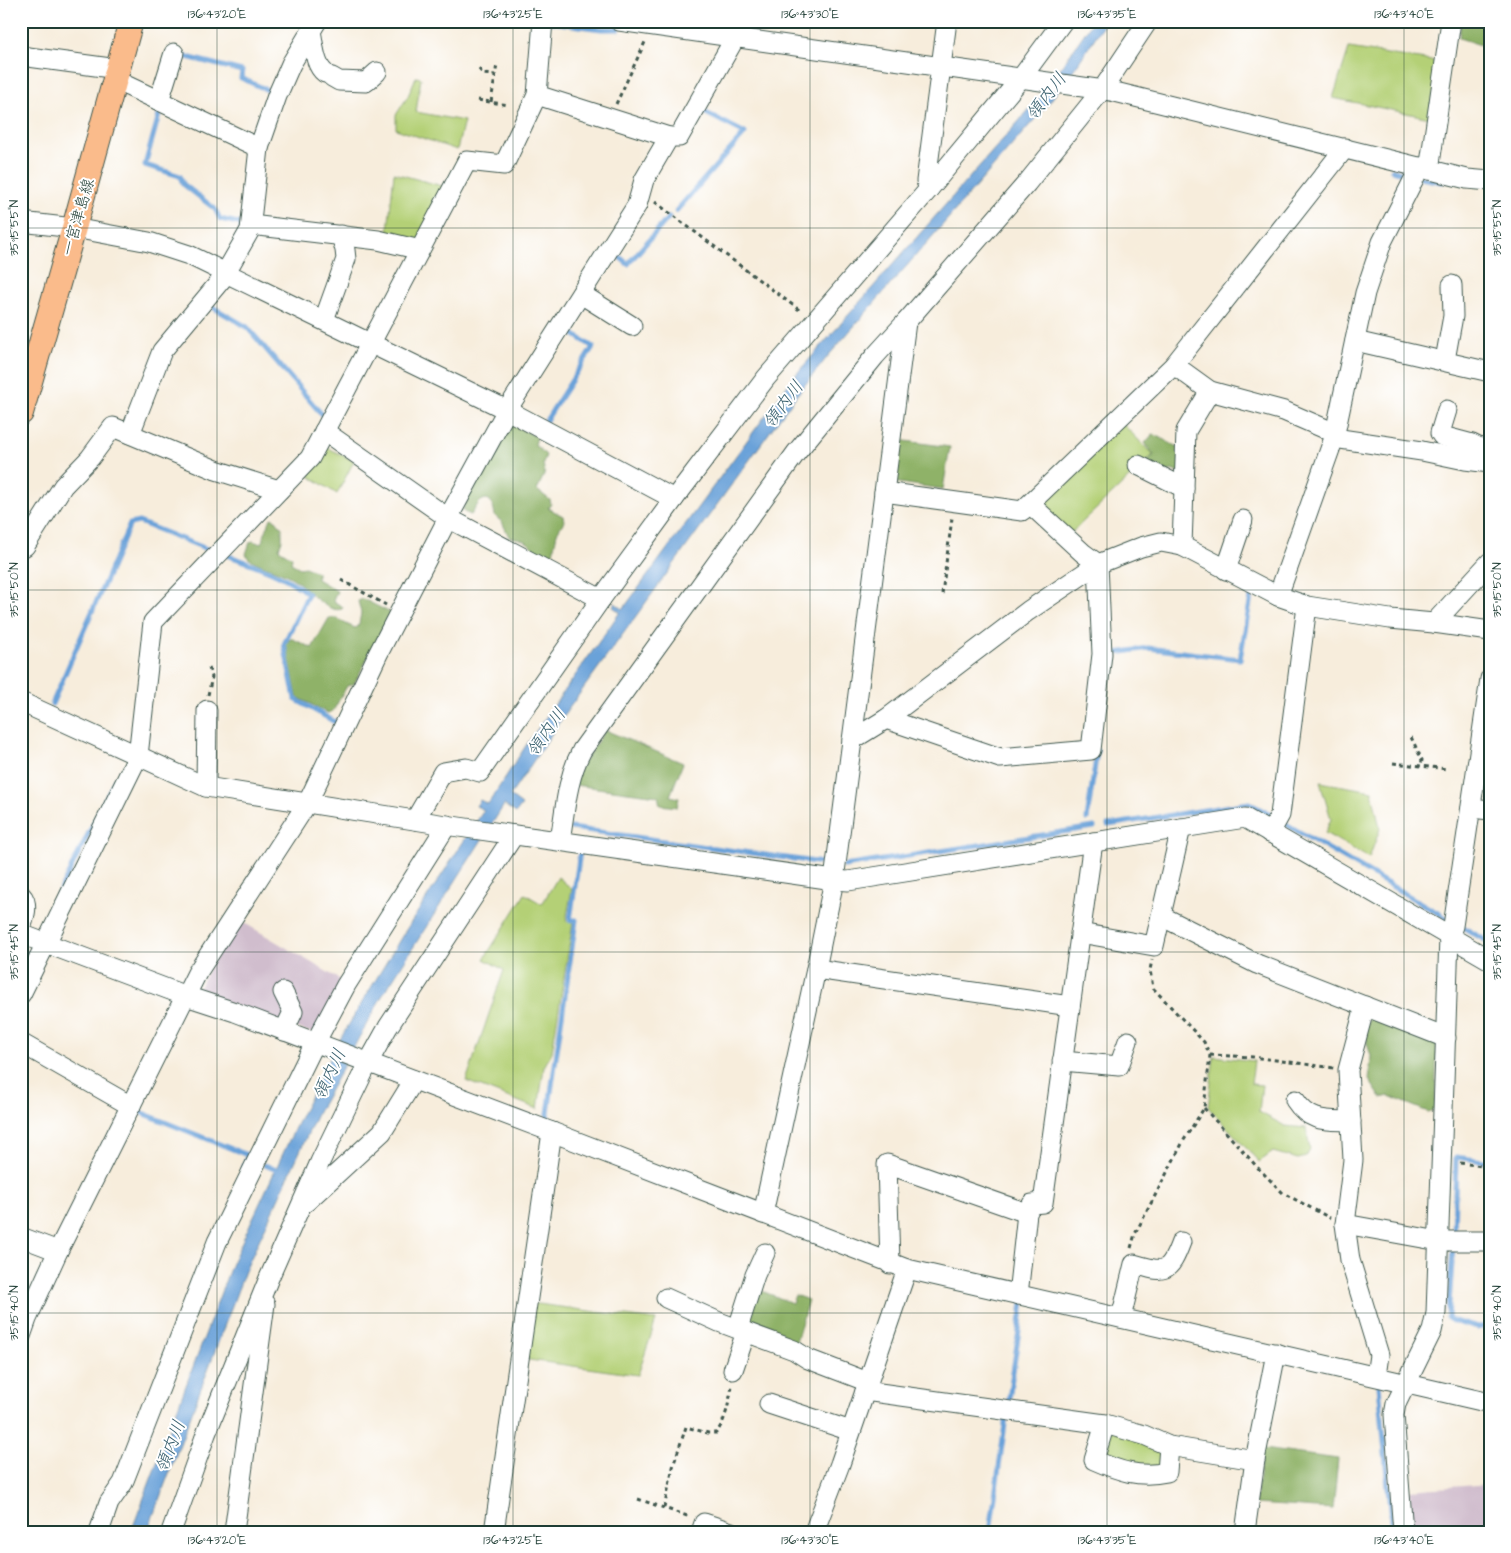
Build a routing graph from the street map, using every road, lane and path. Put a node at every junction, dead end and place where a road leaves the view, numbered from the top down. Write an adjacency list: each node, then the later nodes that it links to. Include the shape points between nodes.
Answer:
1 (131, 21): 17 (main road, 一宮津島線)
2 (543, 21): 21 (street)
3 (619, 21): 8 (street)
4 (947, 21): 14 (street)
5 (1063, 21): 19 (street)
6 (1148, 21): 20 (street)
7 (1451, 21): 30 (street)
8 (655, 24): 10 (street); 26 (path)
9 (314, 26): 16 (street, via 317,61 322,72 339,81 366,82); 28 (street, via 291,64)
10 (735, 38): 14 (street); 27 (street, via 679,137)
11 (174, 53): 23 (street)
12 (21, 56): 17 (street)
13 (497, 64): 18 (path)
14 (941, 67): 19 (street); 32 (street, via 926,181)
15 (480, 69): 18 (path, via 483,74)
16 (377, 72)
17 (116, 74): 23 (street); 36 (main road, 一宮津島線)
18 (495, 76): 24 (path)
19 (1026, 79): 20 (street); 32 (street)
20 (1095, 89): 29 (street); 44 (street, via 1026,183)
21 (536, 95): 26 (street); 38 (street, via 504,164 467,161)
22 (478, 100): 24 (path)
23 (159, 101): 28 (street)
24 (491, 102): 25 (path)
25 (508, 105)
26 (609, 118): 27 (street)
27 (669, 137): 33 (street)
28 (260, 148): 35 (street)
29 (1345, 148): 30 (street); 49 (street)
30 (1425, 169): 31 (street); 46 (street, via 1382,242 1365,293)
31 (1490, 181)
32 (929, 189): 43 (street)
33 (640, 191): 41 (street, via 637,205); 43 (path)
34 (21, 222): 36 (street)
35 (251, 225): 37 (street); 39 (street)
36 (74, 228): 39 (street, via 149,242 189,255); 54 (main road, 一宮津島線)
37 (341, 235): 38 (street, via 378,240); 42 (street, via 346,258)
38 (418, 252): 47 (street)
39 (227, 273): 42 (street); 56 (street, via 162,351)
40 (1452, 285): 48 (street, via 1453,316)
41 (580, 294): 45 (street); 52 (street)
42 (324, 320): 47 (street)
43 (814, 322): 64 (street, via 766,378)
44 (906, 322): 63 (street); 102 (street, via 796,453 582,750 569,783)
45 (632, 326)
46 (1355, 341): 48 (street); 57 (street)
47 (370, 342): 52 (street); 55 (street)
48 (1445, 360): 50 (street)
49 (1174, 364): 51 (street); 66 (street)
50 (1490, 372)
51 (1210, 391): 57 (street, via 1284,412); 61 (street, via 1186,431)
52 (507, 410): 64 (street); 67 (street)
53 (1447, 410): 58 (street, via 1440,433 1442,436 1472,444 1482,449)
54 (21, 413)
55 (324, 431): 62 (street, via 310,458); 67 (street)
56 (130, 434): 62 (street, via 216,470); 70 (street, via 113,427 63,486)
57 (1335, 436): 59 (street); 76 (street)
58 (1490, 459)
59 (1490, 463)
60 (1138, 465): 61 (street)
61 (1184, 488): 69 (street)
62 (279, 490): 89 (street, via 153,622)
63 (884, 492): 65 (street); 88 (street)
64 (674, 499): 77 (street)
65 (954, 502): 66 (street, via 1022,512); 75 (path)
66 (1030, 504): 72 (street)
67 (448, 518): 77 (street); 79 (street)
68 (1243, 520): 73 (street)
69 (1182, 546): 72 (street, via 1161,542); 73 (street)
70 (21, 548)
71 (1490, 562): 80 (street)
72 (1098, 564): 86 (street, via 1028,612); 86 (street, via 1102,654 1091,750 1000,758)
73 (1226, 570): 76 (street)
74 (341, 580): 79 (path)
75 (942, 594)
76 (1278, 596): 78 (street)
77 (602, 599): 97 (street, via 480,772 466,768 442,772)
78 (1307, 606): 80 (street); 100 (street, via 1280,815)
79 (400, 612): 94 (street)
80 (1434, 623): 81 (street)
81 (1490, 631)
82 (209, 668): 85 (path, via 212,684)
83 (1490, 679): 95 (street)
84 (21, 702): 89 (street)
85 (207, 702): 93 (street)
86 (886, 719): 88 (street)
87 (1411, 737): 91 (path, via 1422,760)
88 (852, 740): 104 (street)
89 (138, 756): 93 (street); 111 (street)
90 (1393, 763): 91 (path)
91 (1421, 766): 92 (path)
92 (1448, 769)
93 (206, 787): 94 (street)
94 (308, 802): 97 (street); 117 (street, via 197,973)
95 (1471, 808): 96 (street); 110 (street)
96 (1490, 810)
97 (415, 820): 98 (street)
98 (450, 825): 101 (street); 124 (street, via 346,986)
99 (1181, 828): 100 (street, via 1245,818); 103 (street); 106 (street)
100 (1270, 833): 110 (street)
101 (511, 834): 102 (street); 126 (street)
102 (560, 842): 104 (street)
103 (1093, 842): 104 (street); 108 (street)
104 (834, 880): 114 (street)
105 (21, 895): 107 (street, via 26,909)
106 (1161, 916): 112 (street); 119 (street, via 1257,964)
107 (21, 929)
108 (1080, 933): 112 (street); 118 (street)
109 (21, 934): 111 (street)
110 (1449, 937): 113 (street); 121 (street)
111 (47, 944): 116 (street); 117 (street)
112 (1154, 946): 125 (path, via 1150,970 1153,988 1204,1042)
113 (1490, 960)
114 (816, 968): 118 (street); 139 (street)
115 (283, 992): 120 (street, via 293,1012)
116 (21, 994)
117 (186, 996): 120 (street); 131 (street)
118 (1070, 1006): 127 (street)
119 (1365, 1006): 121 (street); 128 (street)
120 (284, 1031): 124 (street)
121 (1446, 1038): 142 (street)
122 (1128, 1041): 127 (street, via 1119,1066)
123 (21, 1043): 131 (street)
124 (321, 1045): 126 (street); 170 (street, via 217,1242 123,1483 109,1503)
125 (1210, 1055): 128 (path, via 1253,1057); 132 (path)
126 (363, 1061): 129 (street); 137 (street)
127 (1062, 1061): 138 (street, via 1043,1203 1032,1204)
128 (1348, 1070): 133 (street)
129 (414, 1080): 134 (street); 137 (street, via 382,1132)
130 (1295, 1100): 133 (street, via 1301,1110 1316,1120)
131 (131, 1106): 145 (street)
132 (1204, 1108): 140 (path, via 1283,1193); 147 (path, via 1135,1234 1128,1256)
133 (1351, 1121): 140 (street, via 1353,1160)
134 (552, 1132): 139 (street); 173 (street)
135 (1460, 1163): 136 (path)
136 (1490, 1167)
137 (300, 1207): 149 (street)
138 (1027, 1213): 148 (street, via 887,1164); 150 (street)
139 (763, 1214): 148 (street)
140 (1345, 1224): 142 (street); 157 (street, via 1350,1260 1380,1355)
141 (21, 1237): 145 (street)
142 (1439, 1241): 143 (street); 158 (street, via 1435,1322)
143 (1490, 1241)
144 (1181, 1242): 147 (street, via 1167,1267 1158,1271)
145 (58, 1251): 153 (street)
146 (765, 1254): 154 (street, via 755,1275)
147 (1134, 1264): 152 (street)
148 (898, 1267): 150 (street); 159 (street)
149 (269, 1278): 171 (street, via 206,1434); 172 (street)
150 (1018, 1295): 152 (street)
151 (666, 1298): 154 (street)
152 (1121, 1318): 155 (street)
153 (23, 1324)
154 (742, 1330): 156 (street); 159 (street, via 794,1350)
155 (1276, 1353): 157 (street); 165 (street)
156 (733, 1370): 167 (path, via 732,1387 716,1433 686,1428)
157 (1376, 1376): 158 (street)
158 (1407, 1383): 160 (street); 176 (street, via 1394,1415)
159 (867, 1386): 162 (street); 163 (street)
160 (1490, 1402)
161 (768, 1404): 163 (street)
162 (1105, 1424): 164 (street); 164 (street, via 1094,1460 1120,1471 1152,1475 1167,1472)
163 (851, 1431): 169 (street)
164 (1169, 1446): 165 (street)
165 (1255, 1460): 175 (street)
166 (638, 1499): 167 (path)
167 (664, 1508): 168 (path)
168 (703, 1528): 174 (street)
169 (816, 1531)
170 (99, 1532)
171 (171, 1532)
172 (234, 1532)
173 (494, 1532)
174 (731, 1532)
175 (1244, 1532)
176 (1404, 1532)

